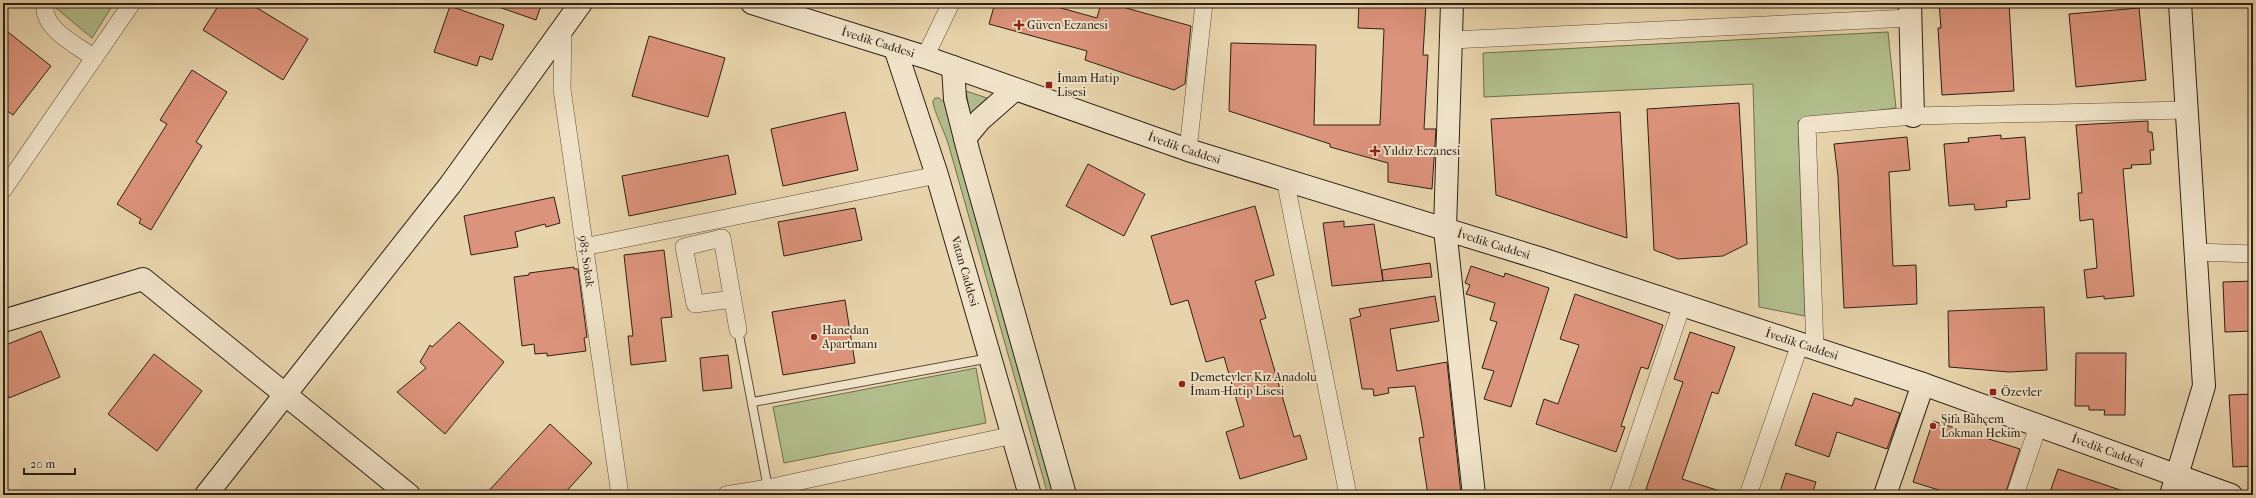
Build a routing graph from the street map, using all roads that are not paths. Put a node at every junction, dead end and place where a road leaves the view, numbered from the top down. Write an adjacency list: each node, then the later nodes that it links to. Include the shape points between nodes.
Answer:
1 (45, 3): 14 (street, via 45,15 52,27)
2 (132, 3): 14 (street)
3 (581, 3): 10 (main road)
4 (752, 3): 12 (main road, İvedik Caddesi)
5 (951, 3): 13 (street)
6 (1204, 3): 20 (street)
7 (1452, 3): 11 (main road)
8 (2180, 3): 17 (main road)
9 (1910, 10): 11 (street); 18 (main road)
10 (563, 27): 25 (street, 983. Sokak, via 562,89); 35 (main road, via 450,185)
11 (1451, 40): 24 (main road)
12 (895, 48): 13 (main road, İvedik Caddesi); 21 (main road, Vatan Caddesi)
13 (925, 57): 15 (main road, İvedik Caddesi)
14 (94, 58): 23 (street)
15 (953, 67): 16 (main road, İvedik Caddesi); 19 (main road, via 955,99)
16 (1014, 90): 19 (main road, via 980,120); 20 (main road, İvedik Caddesi)
17 (2186, 110): 18 (street); 26 (main road)
18 (1914, 116): 32 (street, via 1807,125)
19 (965, 138): 46 (main road)
20 (1188, 150): 22 (main road, İvedik Caddesi)
21 (937, 175): 25 (street); 33 (main road, Vatan Caddesi)
22 (1285, 179): 24 (main road, İvedik Caddesi); 47 (street)
23 (5, 180)
24 (1445, 229): 29 (main road, İvedik Caddesi); 48 (main road)
25 (584, 247): 43 (street, 983. Sokak)
26 (2195, 252): 27 (street); 39 (main road, via 2204,386)
27 (2253, 254)
28 (732, 299): 31 (street)
29 (1682, 305): 32 (main road, İvedik Caddesi); 49 (street)
30 (3, 321): 35 (main road, via 143,280)
31 (738, 330): 36 (lane)
32 (1808, 347): 34 (main road, İvedik Caddesi); 50 (street)
33 (990, 358): 36 (lane); 38 (main road, Vatan Caddesi)
34 (1922, 384): 37 (main road, İvedik Caddesi); 51 (main road)
35 (285, 393): 41 (main road); 42 (main road)
36 (752, 402): 40 (lane)
37 (2038, 426): 39 (main road, İvedik Caddesi); 52 (street)
38 (1013, 435): 40 (street); 45 (main road, Vatan Caddesi)
39 (2174, 486): 53 (main road, İvedik Caddesi)
40 (768, 488): 44 (street)
41 (206, 495)
42 (409, 495)
43 (620, 495)
44 (726, 495)
45 (1030, 495)
46 (1066, 495)
47 (1348, 495)
48 (1474, 495)
49 (1618, 495)
50 (1748, 495)
51 (1885, 495)
52 (2015, 495)
53 (2231, 495)

